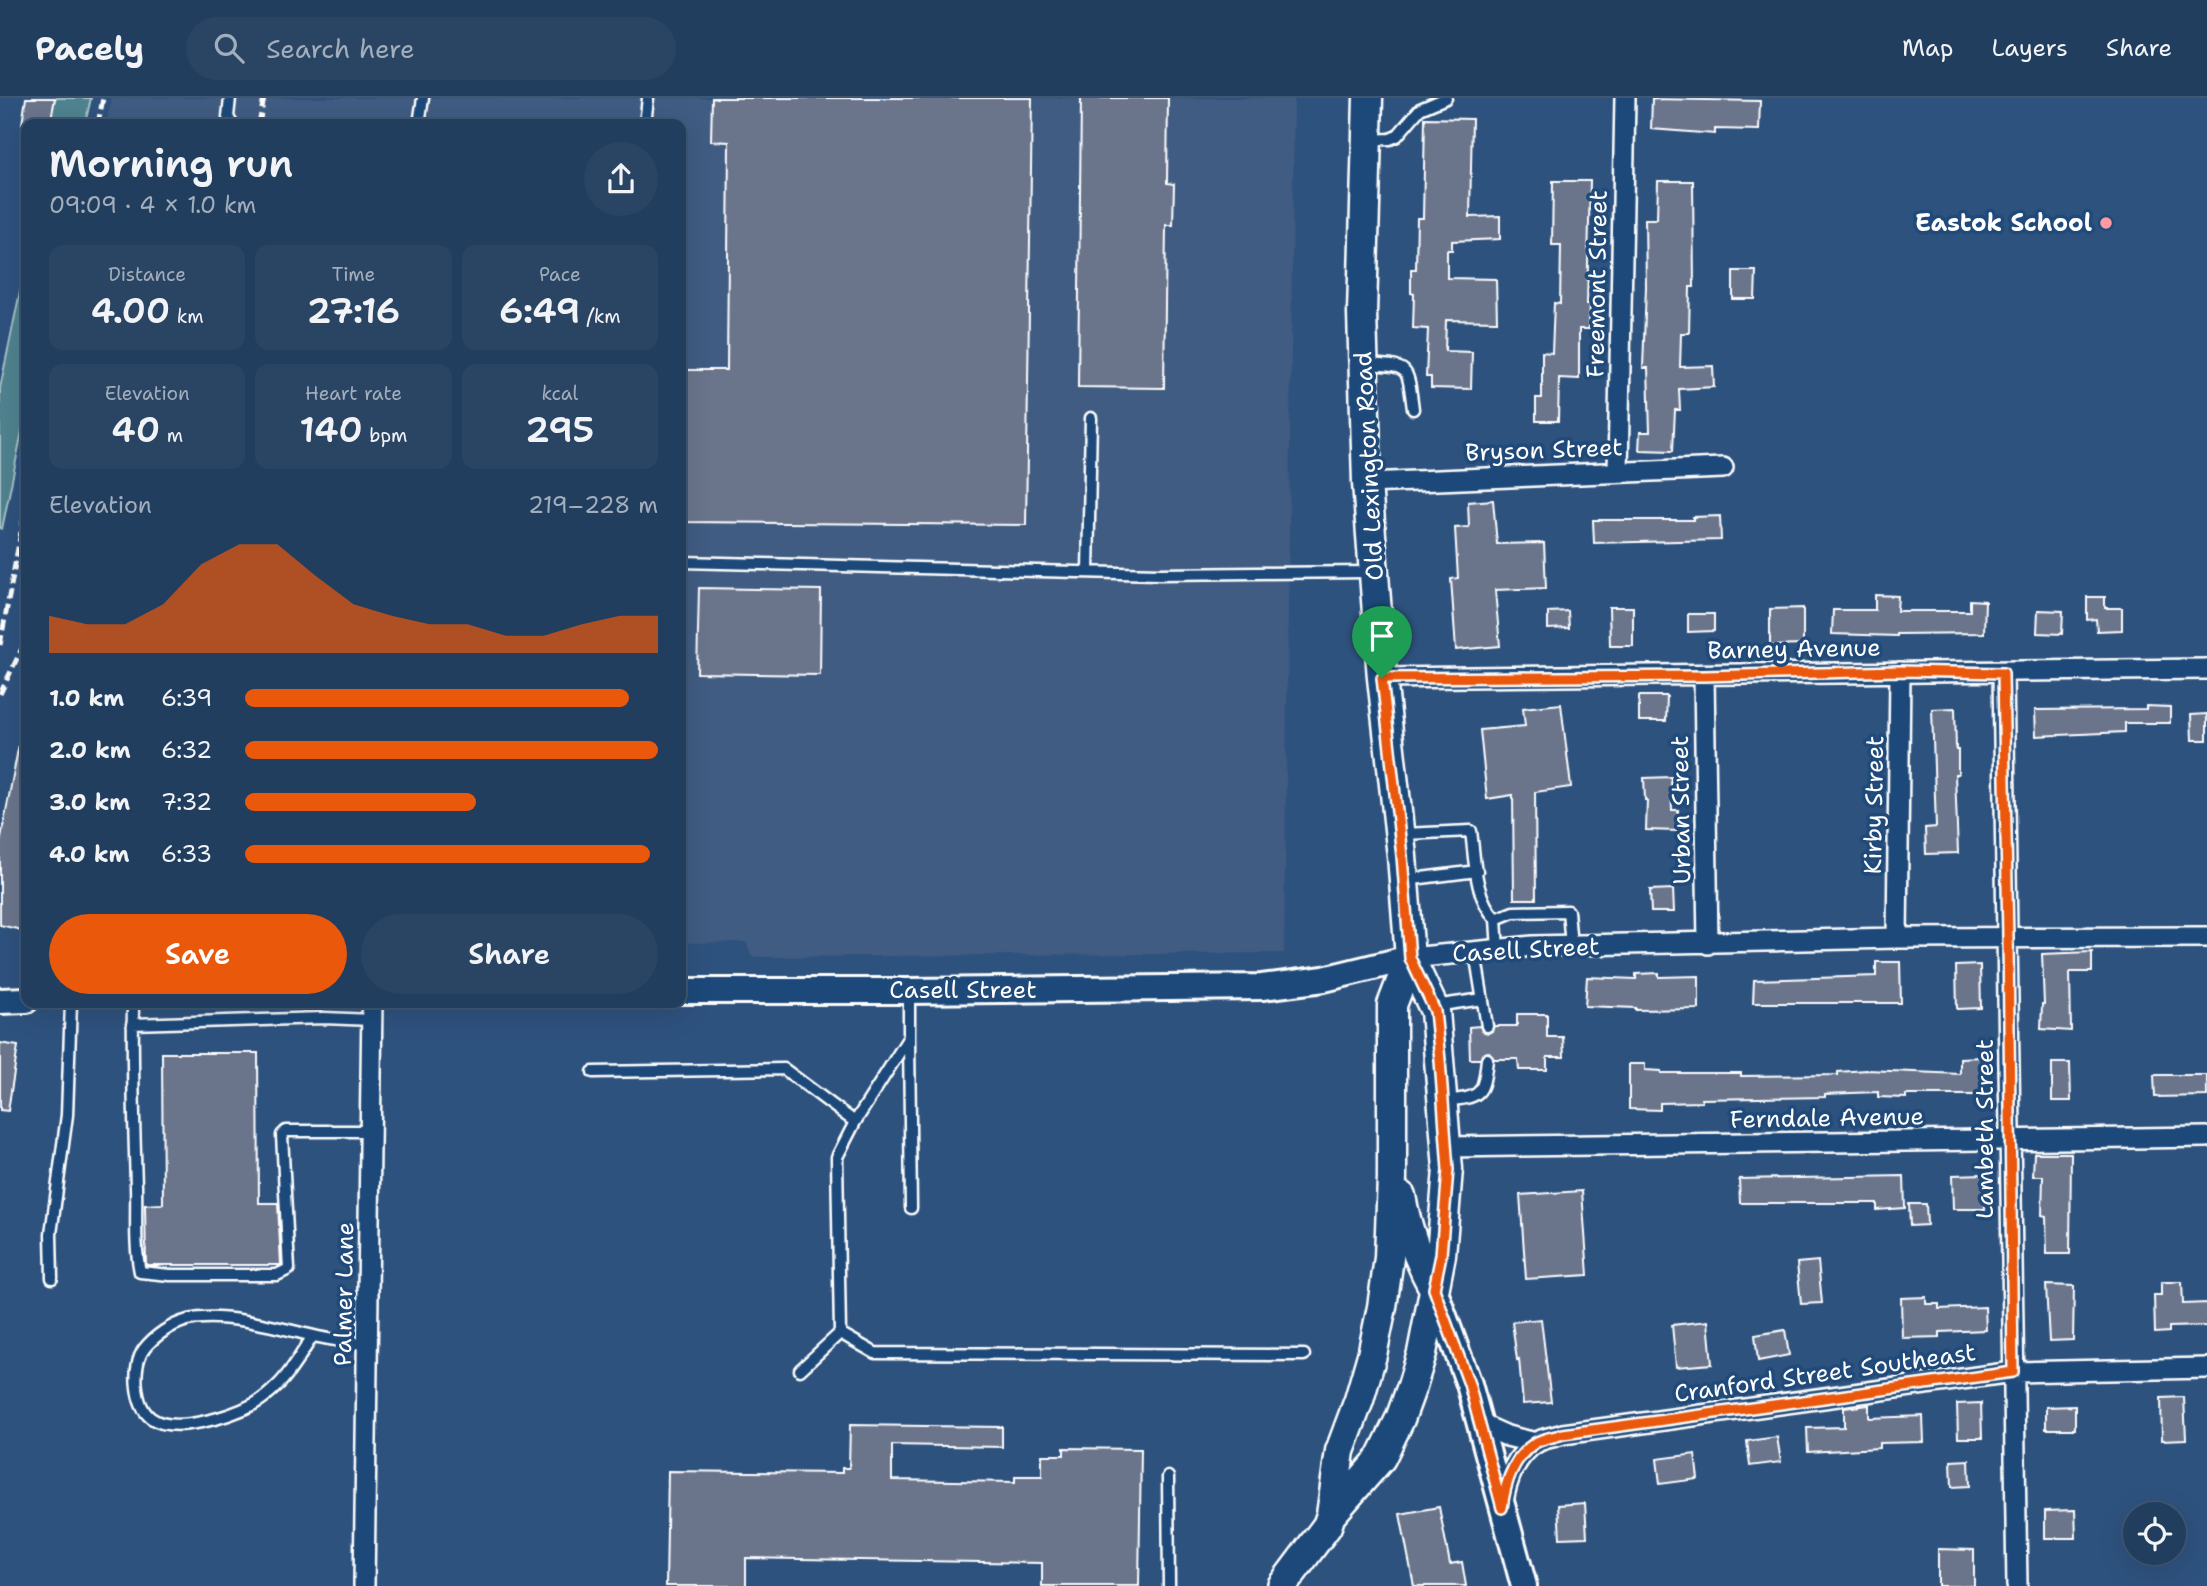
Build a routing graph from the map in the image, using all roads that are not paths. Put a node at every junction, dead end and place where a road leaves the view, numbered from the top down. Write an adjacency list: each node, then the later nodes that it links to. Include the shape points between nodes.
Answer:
1 (230, 98): 7 (lane)
2 (424, 98): 8 (lane)
3 (648, 98): 9 (lane)
4 (1368, 98): 10 (main road, Old Lexington Road)
5 (1446, 98): 10 (lane, via 1420,109 1397,136)
6 (1625, 98): 15 (street, Freemont Street)
7 (229, 119)
8 (420, 119)
9 (646, 119)
10 (1367, 140): 11 (main road, Old Lexington Road)
11 (1364, 365): 12 (lane, via 1405,369); 16 (main road, Old Lexington Road)
12 (1413, 409)
13 (1091, 418): 18 (lane)
14 (1723, 468): 15 (street, Bryson Street)
15 (1618, 471): 16 (street, Bryson Street)
16 (1367, 482): 19 (main road, Old Lexington Road)
17 (686, 562): 18 (lane)
18 (1088, 572): 19 (lane)
19 (1374, 572): 24 (main road, Old Lexington Road)
20 (2207, 669): 22 (street, Barney Avenue)
21 (1900, 671): 22 (street, Barney Avenue); 23 (street, Barney Avenue); 31 (street, Kirby Street)
22 (2003, 673): 30 (street, Lambeth Street)
23 (1704, 676): 24 (street, Barney Avenue); 32 (street, Urban Street)
24 (1382, 678): 25 (main road, Old Lexington Road)
25 (1399, 834): 26 (lane, via 1471,831); 27 (main road, Old Lexington Road)
26 (1477, 871): 27 (lane); 28 (lane, via 1486,909)
27 (1404, 880): 36 (main road, Old Lexington Road)
28 (1496, 919): 33 (lane, via 1513,912 1568,911); 34 (lane)
29 (2207, 937): 30 (street, Casell Street)
30 (2008, 938): 31 (street, Casell Street); 55 (street, Lambeth Street)
31 (1897, 939): 32 (street, Casell Street)
32 (1708, 944): 33 (street, Casell Street)
33 (1572, 946): 34 (street, Casell Street)
34 (1498, 950): 35 (street, Casell Street)
35 (1475, 952): 36 (street, Casell Street); 39 (lane)
36 (1410, 958): 38 (street, Casell Street, via 1324,979 1262,987); 42 (main road, Old Lexington Road); 56 (main road, Old Lexington Road, via 1392,1006)
37 (686, 991): 38 (street, Casell Street)
38 (908, 991): 48 (lane)
39 (1483, 999): 42 (lane); 47 (lane)
40 (21, 1000): 41 (street)
41 (0, 1001)
42 (1433, 1006): 51 (main road, Old Lexington Road)
43 (71, 1008): 59 (lane, via 67,1115 51,1234)
44 (133, 1008): 46 (lane)
45 (372, 1012): 46 (lane, via 324,1018); 53 (street, Palmer Lane)
46 (132, 1024): 53 (lane, via 140,1272 277,1275 289,1269 282,1135 286,1131)
47 (1487, 1026)
48 (909, 1037): 52 (lane); 58 (lane)
49 (1487, 1059): 51 (lane, via 1485,1085 1478,1093)
50 (593, 1072): 52 (lane, via 784,1069)
51 (1443, 1101): 57 (main road, Old Lexington Road)
52 (855, 1122): 61 (lane, via 837,1157)
53 (370, 1131): 63 (street, Palmer Lane)
54 (2207, 1137): 55 (street, Ferndale Avenue)
55 (2009, 1140): 57 (street, Ferndale Avenue); 67 (street, Lambeth Street)
56 (1392, 1145): 60 (main road, via 1404,1215); 72 (main road, via 1389,1258 1382,1307 1363,1389 1340,1451)
57 (1447, 1147): 60 (main road, Old Lexington Road, via 1441,1255)
58 (911, 1208)
59 (52, 1278)
60 (1434, 1289): 68 (street); 72 (main road, Old Lexington Road, via 1422,1353 1400,1419 1381,1458)
61 (840, 1332): 64 (lane, via 875,1353); 66 (lane)
62 (313, 1336): 62 (lane, via 234,1319 189,1320 164,1331 143,1350 135,1378 138,1396 145,1413 163,1423 215,1419 256,1403 281,1383); 63 (lane)
63 (368, 1346): 73 (street, Palmer Lane)
64 (1304, 1355)
65 (2207, 1368): 67 (street, Cranford Street Southeast)
66 (800, 1370)
67 (2013, 1372): 69 (street, Cranford Street Southeast, via 1563,1434); 77 (street, Lambeth Street)
68 (1480, 1424): 69 (street); 71 (street)
69 (1536, 1443): 71 (street, via 1506,1482)
70 (1168, 1478): 74 (lane)
71 (1502, 1508): 76 (street)
72 (1331, 1516): 75 (main road, Old Lexington Road)
73 (364, 1586)
74 (1168, 1586)
75 (1282, 1586)
76 (1524, 1586)
77 (2017, 1586)

